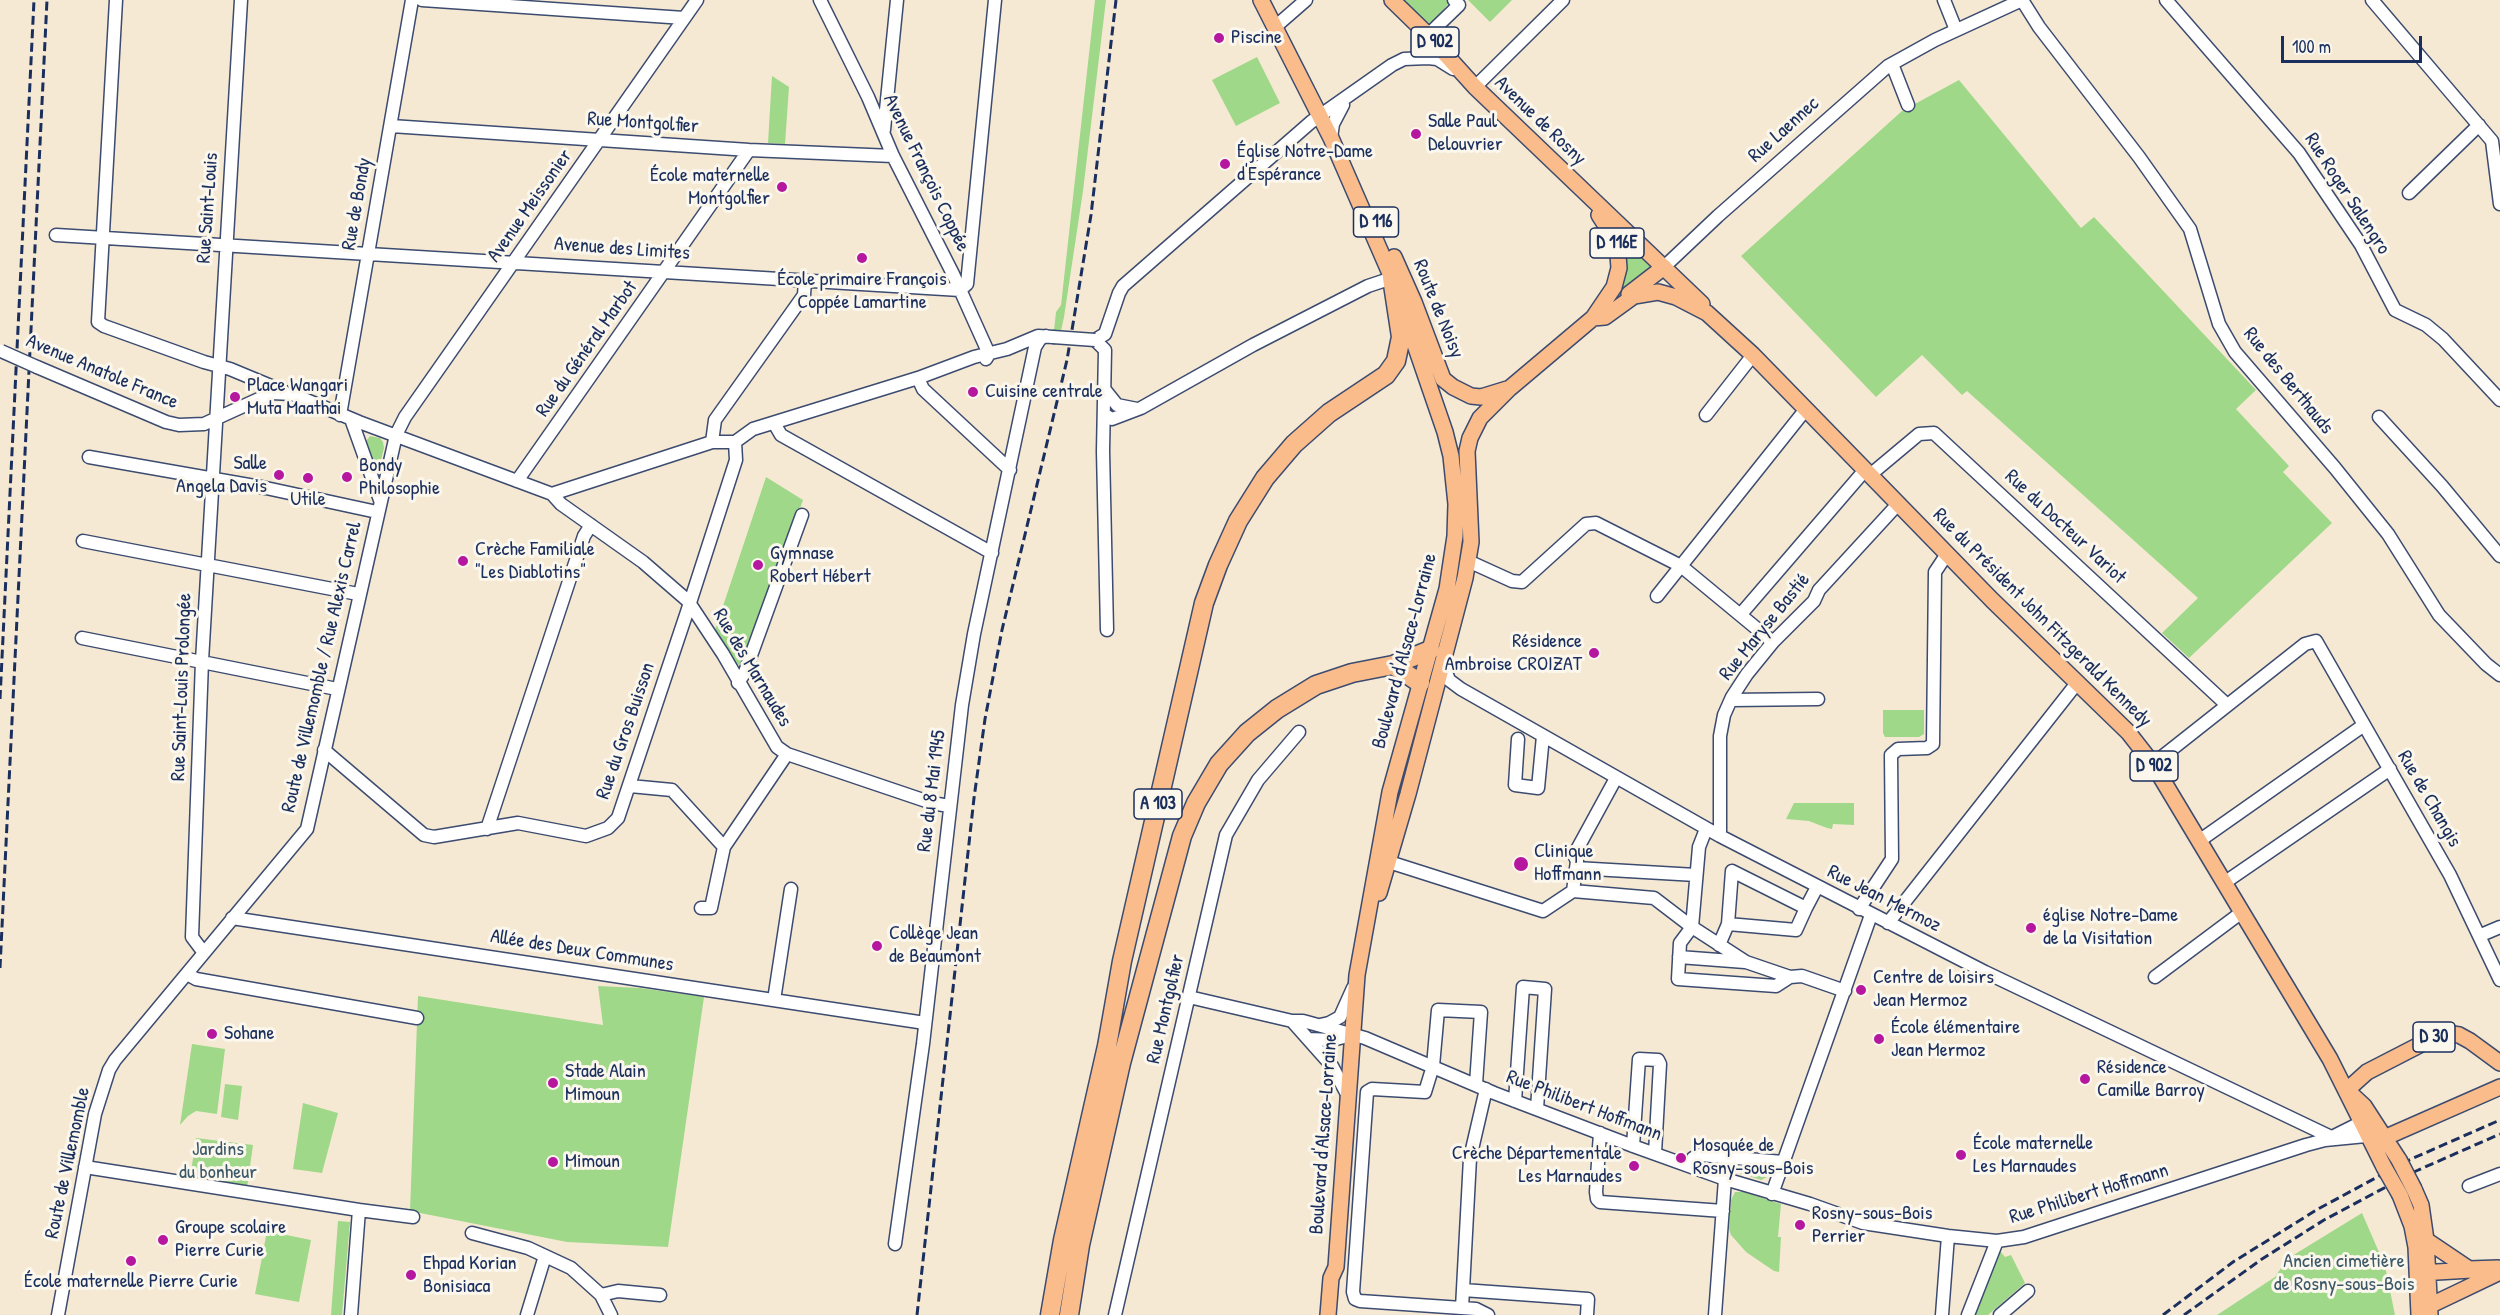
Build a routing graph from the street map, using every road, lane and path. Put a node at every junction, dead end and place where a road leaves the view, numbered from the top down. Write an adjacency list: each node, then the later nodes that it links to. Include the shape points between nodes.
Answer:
1 (116, 0): 40 (street)
2 (241, 0): 41 (street, Rue Saint-Louis)
3 (412, 0): 30 (street, Rue de Bondy)
4 (422, 0): 18 (street)
5 (696, 0): 18 (street, Avenue Meissonier)
6 (820, 0): 25 (street, Avenue François Coppée)
7 (897, 0): 24 (street)
8 (995, 0): 44 (street)
9 (1261, 0): 19 (main road, Route de Noisy / D 116)
10 (1306, 0): 19 (street)
11 (1392, 0): 21 (main road, Avenue de Rosny / D 902)
12 (1454, 0): 21 (street, via 1459,5)
13 (1563, 0): 23 (street)
14 (1944, 0): 20 (street)
15 (2022, 0): 20 (street, Rue Laennec); 105 (street, Rue des Berthauds, via 2190,230 2219,324 2235,352 2388,534 2439,615)
16 (2166, 0): 65 (street, Rue Roger Salengro, via 2299,153 2361,245 2395,310 2426,325 2443,339)
17 (2372, 0): 29 (street)
18 (684, 18): 33 (street, Avenue Meissonier)
19 (1275, 27): 28 (main road, Route de Noisy / D 116)
20 (1956, 30): 22 (street, Rue Laennec)
21 (1428, 35): 23 (main road, Avenue de Rosny / D 902)
22 (1892, 64): 27 (street); 45 (street, Rue Laennec)
23 (1475, 87): 26 (street, via 1442,61 1415,57 1392,66); 36 (main road, Avenue de Rosny / D 902)
24 (888, 93): 25 (street, via 879,101); 31 (street)
25 (868, 97): 31 (street, Avenue François Coppée)
26 (1349, 97): 28 (street); 32 (street, via 1338,112)
27 (1908, 105)
28 (1321, 117): 32 (main road, Route de Noisy / D 116); 55 (street, via 1123,286 1105,334)
29 (2479, 125): 37 (street); 38 (street, via 2492,141)
30 (391, 126): 33 (street, Rue Montgolfier); 42 (street, Rue de Bondy)
31 (884, 132): 35 (street, Avenue François Coppée)
32 (1331, 138): 49 (main road, Route de Noisy / D 116)
33 (600, 140): 34 (street, Rue Montgolfier); 43 (street, Avenue Meissonier)
34 (748, 150): 35 (street, Rue Montgolfier); 46 (street, Rue du Général Marbot)
35 (893, 156): 47 (street, Avenue François Coppée)
36 (1568, 177): 45 (main road, Avenue de Rosny / D 902); 53 (main road, Rue Laennec / D 116E, via 1605,221 1617,243 1617,276)
37 (2409, 193)
38 (2500, 204)
39 (56, 235): 40 (street)
40 (102, 237): 41 (street, Avenue des Limites); 61 (street, Avenue Anatole France, via 98,316 104,326)
41 (225, 244): 42 (street, Avenue des Limites); 61 (street, Rue Saint-Louis)
42 (368, 253): 43 (street, Avenue des Limites); 69 (street, Rue de Bondy)
43 (516, 261): 46 (street, Avenue des Limites); 73 (street, Avenue Meissonier)
44 (968, 266): 47 (street); 50 (street, via 968,284)
45 (1665, 267): 51 (main road); 52 (main road, D 902); 53 (main road, Rue Laennec / D 116E)
46 (664, 272): 48 (street, Avenue des Limites); 80 (street, Rue du Général Marbot)
47 (953, 274): 50 (street, Avenue François Coppée)
48 (805, 281): 50 (street, Avenue des Limites); 75 (street, via 804,295 715,420)
49 (1400, 282): 63 (main road, Route de Noisy / D 116, via 1443,379 1471,396 1482,397); 67 (street, via 1368,286); 101 (main road, Boulevard d'Alsace-Lorraine / D 116, via 1445,432 1455,491 1453,560); 217 (highway, A 103, via 1401,337 1396,361 1386,375 1329,413 1294,444 1265,478 1238,521 1210,584 1122,961)
50 (960, 290): 60 (street, Avenue François Coppée)
51 (1672, 295): 52 (main road, D 902); 53 (main road, Rue Laennec / D 116E, via 1640,295 1605,317)
52 (1707, 313): 59 (main road, Rue du Président John Fitzgerald Kennedy / D 902)
53 (1593, 318): 63 (main road, Rue Laennec / D 116E)
54 (1050, 336): 55 (street, bridge); 56 (street, via 1038,336); 57 (street)
55 (1095, 340): 67 (street, via 1105,350 1105,390)
56 (1015, 346): 57 (street); 60 (street)
57 (1035, 347): 60 (street); 77 (street, Rue du 8 Mai 1945)
58 (1, 351): 71 (street, Avenue Anatole France, bridge, via 166,422 196,426)
59 (1753, 355): 66 (main road, Rue du Président John Fitzgerald Kennedy / D 902); 68 (street)
60 (986, 358): 62 (street)
61 (219, 367): 64 (street, Avenue Anatole France); 71 (street, Rue Saint-Louis)
62 (918, 378): 72 (street); 77 (street, via 923,389)
63 (1510, 388): 90 (main road, Boulevard d'Alsace-Lorraine / D 116, via 1480,418 1470,438)
64 (291, 394): 69 (street, Avenue Anatole France); 71 (street, Avenue Anatole France, via 261,396)
65 (2500, 400)
66 (1806, 410): 78 (main road, Rue du Président John Fitzgerald Kennedy / D 902); 92 (street)
67 (1119, 411): 98 (street, via 1103,451)
68 (1706, 415)
69 (345, 417): 73 (street, Avenue Anatole France); 83 (street)
70 (2379, 417): 89 (street)
71 (216, 419): 79 (street, Rue Saint-Louis Prolongée)
72 (774, 423): 74 (street, via 753,429); 87 (street, via 781,435)
73 (396, 435): 80 (street, Avenue Anatole France); 83 (street, Route de Villemomble / Rue Alexis Carrel)
74 (735, 441): 75 (street); 95 (street, Rue du Gros Buisson, via 736,460)
75 (712, 442): 81 (street)
76 (89, 458): 79 (street)
77 (1010, 470): 87 (street, Rue du 8 Mai 1945)
78 (1867, 472): 82 (main road, Rue du Président John Fitzgerald Kennedy / D 902); 96 (street, Rue du Docteur Variot); 113 (street, Rue du Docteur Variot, via 1919,434 1934,433)
79 (212, 480): 83 (street); 91 (street, Rue Saint-Louis Prolongée)
80 (517, 481): 81 (street, Avenue Anatole France)
81 (552, 494): 85 (street, Rue des Marnaudes)
82 (1898, 504): 88 (main road, Rue du Président John Fitzgerald Kennedy / D 902); 100 (street, Rue Maryse Bastié)
83 (379, 506): 93 (street, Route de Villemomble / Rue Alexis Carrel)
84 (802, 515): 106 (street)
85 (591, 525): 95 (street, Rue des Marnaudes, via 643,562); 125 (street, via 584,536)
86 (83, 541): 91 (street)
87 (992, 553): 124 (street, Rue du 8 Mai 1945, via 962,705)
88 (1947, 554): 107 (main road, Rue du Président John Fitzgerald Kennedy / D 902); 139 (street, via 1935,572 1933,744 1927,748 1898,749 1891,755 1892,859)
89 (2500, 556)
90 (1468, 561): 92 (street, via 1522,582 1591,522); 97 (main road, Boulevard d'Alsace-Lorraine / D 116)
91 (207, 565): 93 (street); 102 (street, Rue Saint-Louis Prolongée)
92 (1681, 566): 94 (street); 96 (street)
93 (358, 594): 109 (street, Route de Villemomble / Rue Alexis Carrel)
94 (1657, 596)
95 (688, 602): 106 (street, Rue des Marnaudes); 123 (street, Rue du Gros Buisson)
96 (1741, 614): 100 (street)
97 (1455, 620): 101 (main road, via 1443,641); 103 (main road, Boulevard d'Alsace-Lorraine / D 116)
98 (1107, 630)
99 (82, 638): 102 (street)
100 (1773, 642): 112 (street, Rue Maryse Bastié, via 1746,674)
101 (1430, 650): 104 (highway, A 103); 108 (main road, Boulevard d'Alsace-Lorraine / D 116)
102 (202, 661): 109 (street); 150 (street, Rue Saint-Louis Prolongée, via 192,937)
103 (1443, 664): 108 (main road, Boulevard d'Alsace-Lorraine / D 116); 110 (street, Rue Jean Mermoz, via 1449,680)
104 (1393, 665): 108 (highway); 218 (highway, A 103, via 1316,685 1277,709 1246,733 1219,764 1196,803 1182,836 1122,1063 1080,1245)
105 (2500, 675)
106 (738, 683): 119 (street, Rue des Marnaudes, via 771,739)
107 (2077, 683): 120 (main road, Rue du Président John Fitzgerald Kennedy / D 902, via 2128,732); 143 (street)
108 (1428, 687): 110 (street); 130 (main road, Boulevard d'Alsace-Lorraine / D 116); 147 (main road, Boulevard d'Alsace-Lorraine / D 116, via 1390,792)
109 (337, 689): 118 (street, Route de Villemomble / Rue Alexis Carrel)
110 (1461, 689): 116 (street, Rue Jean Mermoz)
111 (1818, 699): 112 (street)
112 (1731, 700): 127 (street, Rue Maryse Bastié, via 1720,736)
113 (2227, 705): 114 (street, Rue de Changis, via 2314,640); 120 (street)
114 (2364, 725): 121 (street, Rue de Changis); 128 (street)
115 (1299, 732): 159 (street, Rue Montgolfier, via 1258,780 1226,835)
116 (1543, 736): 117 (street, via 1539,788 1515,785); 122 (street, Rue Jean Mermoz)
117 (1518, 739)
118 (324, 750): 125 (street, Rue du Gros Buisson, via 424,836); 142 (street, Route de Villemomble / Rue Alexis Carrel, via 307,829)
119 (787, 754): 124 (street, Rue des Marnaudes); 129 (street)
120 (2153, 764): 128 (main road, Rue du Président John Fitzgerald Kennedy / D 902)
121 (2390, 769): 133 (street); 148 (street, Rue de Changis)
122 (1616, 778): 126 (street, Rue Jean Mermoz); 131 (street, via 1574,855)
123 (630, 786): 125 (street, Rue du Gros Buisson, via 618,818 597,834 586,836 518,823); 129 (street, via 672,789)
124 (949, 806): 163 (street, Rue du 8 Mai 1945)
125 (487, 829)
126 (1706, 829): 127 (street, Rue Jean Mermoz); 132 (street, via 1699,847)
127 (1720, 836): 134 (street, Rue Jean Mermoz)
128 (2199, 841): 133 (main road, Rue du Président John Fitzgerald Kennedy / D 902)
129 (724, 847): 137 (street, via 711,908)
130 (1389, 862): 136 (street, via 1543,911); 147 (main road, Boulevard d'Alsace-Lorraine / D 116)
131 (1576, 868): 132 (street); 136 (street)
132 (1696, 875): 145 (street)
133 (2224, 883): 140 (main road, Rue du Président John Fitzgerald Kennedy / D 902)
134 (1817, 887): 138 (street); 139 (street, Rue Jean Mermoz)
135 (791, 889): 160 (street)
136 (1574, 891): 145 (street, via 1654,898)
137 (701, 908)
138 (1806, 908): 144 (street, via 1796,930); 144 (street, via 1732,871)
139 (1859, 909): 141 (street, Rue Jean Mermoz)
140 (2242, 912): 155 (street); 168 (main road, Rue du Président John Fitzgerald Kennedy / D 902)
141 (1871, 915): 143 (street, Rue Jean Mermoz); 158 (street)
142 (232, 918): 150 (street, Route de Villemomble); 160 (street, Allée des Deux Communes)
143 (1888, 923): 177 (street, Rue Jean Mermoz)
144 (1728, 924): 149 (street)
145 (1692, 927): 149 (street); 151 (street, via 1680,943)
146 (2500, 927): 148 (street)
147 (1365, 934): 156 (main road, Boulevard d'Alsace-Lorraine / D 116)
148 (2481, 935): 157 (street, Rue de Changis)
149 (1719, 945): 152 (street)
150 (204, 953): 153 (street, Route de Villemomble)
151 (1679, 957): 152 (street); 154 (street, via 1678,979 1776,986)
152 (1746, 962): 154 (street)
153 (187, 974): 161 (street, via 196,979); 186 (street, Route de Villemomble, via 109,1070 95,1114)
154 (1790, 977): 158 (street, via 1802,976)
155 (2155, 977)
156 (1356, 979): 164 (street, via 1340,1017); 165 (main road, Boulevard d'Alsace-Lorraine / D 116)
157 (2500, 980)
158 (1845, 991): 184 (street)
159 (1189, 997): 162 (street, Rue Philibert Hoffmann); 219 (street, Rue Montgolfier)
160 (774, 1000): 163 (street, Allée des Deux Communes)
161 (417, 1018)
162 (1292, 1021): 164 (street, Rue Philibert Hoffmann); 166 (street)
163 (926, 1023): 200 (street, Rue du 8 Mai 1945)
164 (1318, 1025): 165 (street, Rue Philibert Hoffmann)
165 (1352, 1035): 166 (street, Rue Philibert Hoffmann, via 1332,1040); 169 (street, Rue Philibert Hoffmann); 174 (main road, Boulevard d'Alsace-Lorraine / D 116)
166 (1310, 1039): 174 (street, via 1335,1069)
167 (2500, 1063): 170 (main road, D 30, via 2470,1041 2447,1034)
168 (2334, 1065): 170 (main road); 173 (main road, Rue du Président John Fitzgerald Kennedy / D 902)
169 (1433, 1066): 171 (street, Rue Philibert Hoffmann); 171 (street, via 1438,1010 1481,1012); 212 (street, via 1425,1092 1367,1092 1353,1292 1360,1301)
170 (2367, 1072): 173 (main road, D 30)
171 (1481, 1087): 175 (street, Rue Philibert Hoffmann); 206 (street, via 1470,1158)
172 (2500, 1088): 178 (main road)
173 (2347, 1090): 178 (main road, D 902); 178 (main road, D 902, via 2364,1106)
174 (1348, 1096): 202 (main road, Boulevard d'Alsace-Lorraine / D 116)
175 (1515, 1101): 176 (street, Rue Philibert Hoffmann); 176 (street, via 1523,987 1545,989)
176 (1537, 1109): 179 (street, Rue Philibert Hoffmann)
177 (2299, 1123): 180 (street, Rue Jean Mermoz); 181 (street)
178 (2372, 1130): 180 (street, Rue Philibert Hoffmann); 185 (main road, D 902); 185 (main road, D 902)
179 (1600, 1133): 182 (street, Rue Philibert Hoffmann); 194 (street, via 1596,1192 1600,1202)
180 (2328, 1139): 181 (street, Rue Philibert Hoffmann)
181 (2306, 1145): 199 (street, Rue Philibert Hoffmann, via 2024,1237)
182 (1633, 1146): 183 (street, Rue Philibert Hoffmann); 183 (street, via 1637,1065 1639,1059 1658,1060)
183 (1655, 1153): 187 (street, Rue Philibert Hoffmann)
184 (1784, 1162): 187 (street, via 1700,1155 1693,1158); 192 (street)
185 (2392, 1164): 191 (main road, D 902, bridge)
186 (85, 1167): 193 (street); 213 (street, Route de Villemomble)
187 (1693, 1167): 189 (street, Rue Philibert Hoffmann)
188 (2500, 1174): 190 (street)
189 (1725, 1179): 192 (street, Rue Philibert Hoffmann); 194 (street)
190 (2469, 1186)
191 (2407, 1192): 198 (main road, D 902, via 2421,1205); 205 (main road, D 902)
192 (1772, 1194): 197 (street, Rue Philibert Hoffmann, via 1863,1223)
193 (359, 1210): 195 (street); 214 (street)
194 (1723, 1211): 224 (street)
195 (413, 1217)
196 (472, 1233): 201 (street)
197 (1948, 1236): 199 (street, Rue Philibert Hoffmann); 225 (street)
198 (2426, 1240): 203 (main road); 205 (main road, D 902)
199 (1996, 1241): 226 (street)
200 (895, 1244)
201 (545, 1256): 208 (street, via 571,1268); 215 (street)
202 (1336, 1267): 220 (main road, Boulevard d'Alsace-Lorraine / D 116, via 1331,1278); 221 (main road, Boulevard d'Alsace-Lorraine / D 116)
203 (2474, 1270): 204 (main road); 205 (main road)
204 (2500, 1270): 211 (main road)
205 (2422, 1273): 211 (main road, D 902)
206 (1463, 1290): 210 (street); 223 (street, via 1588,1299)
207 (2028, 1291): 227 (street)
208 (601, 1295): 209 (street, via 618,1291); 216 (street)
209 (660, 1295)
210 (1462, 1308): 212 (street); 222 (street)
211 (2424, 1308)
212 (1402, 1310)
213 (57, 1315)
214 (351, 1315)
215 (526, 1315)
216 (610, 1315)
217 (1050, 1315)
218 (1069, 1315)
219 (1115, 1315)
220 (1328, 1315)
221 (1335, 1315)
222 (1488, 1315)
223 (1587, 1315)
224 (1715, 1315)
225 (1942, 1315)
226 (1968, 1315)
227 (2000, 1315)

